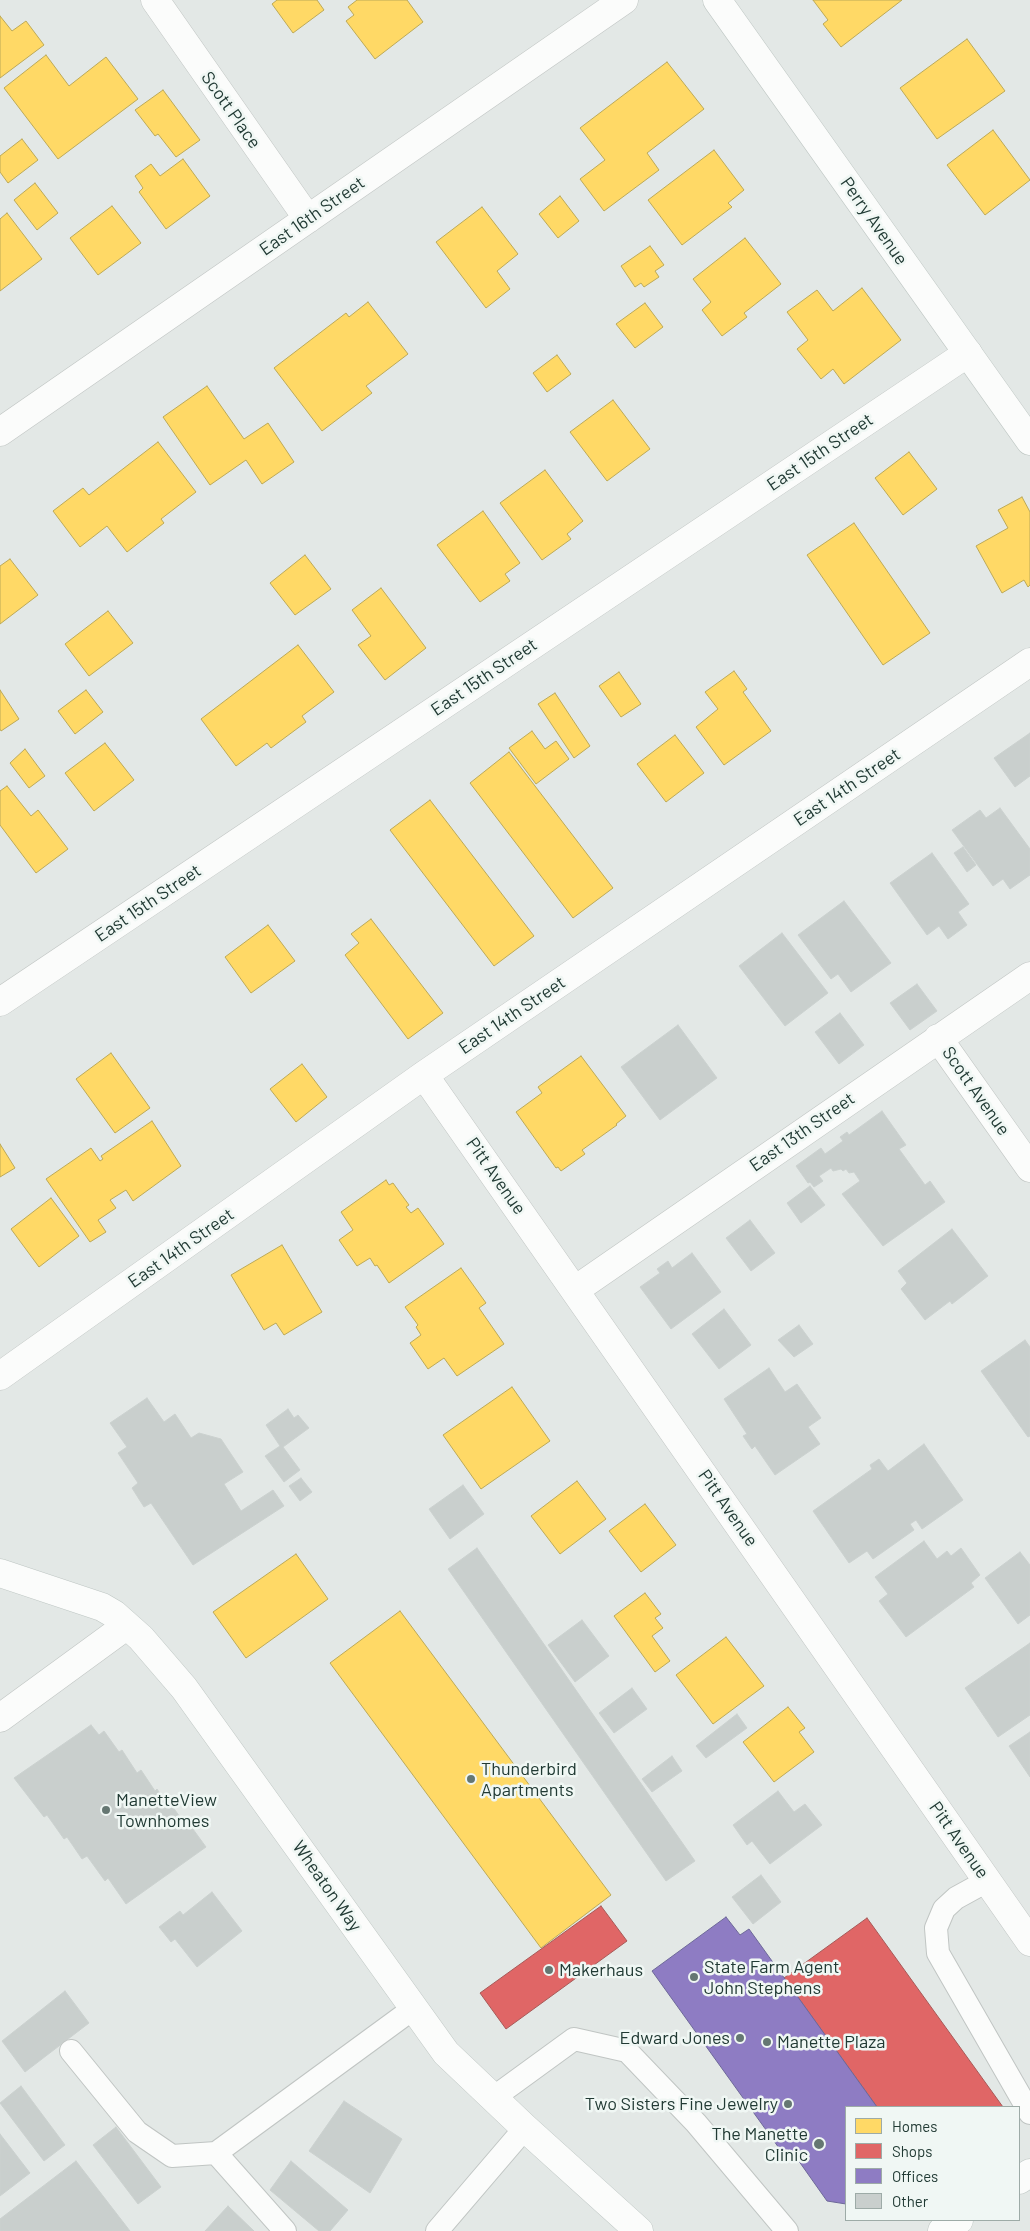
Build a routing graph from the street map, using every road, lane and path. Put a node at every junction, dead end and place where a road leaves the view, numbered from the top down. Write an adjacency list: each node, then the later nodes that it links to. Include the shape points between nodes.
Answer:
1 (155, 0): 4 (street, Scott Place)
2 (624, 0): 4 (street, East 16th Street)
3 (717, 0): 5 (street, Perry Avenue)
4 (308, 219): 6 (street, East 16th Street)
5 (968, 353): 7 (street, Perry Avenue); 10 (street, East 15th Street)
6 (0, 432)
7 (1030, 441)
8 (1030, 662): 12 (street, East 14th Street)
9 (1030, 976): 11 (street, East 13th Street)
10 (0, 1002)
11 (938, 1038): 13 (street, Scott Avenue); 14 (street, East 13th Street)
12 (424, 1075): 14 (street, Pitt Avenue); 15 (street, East 14th Street)
13 (1030, 1168)
14 (575, 1290): 19 (street, Pitt Avenue)
15 (0, 1376)
16 (0, 1572): 17 (street, Wheaton Way, via 102,1607)
17 (126, 1626): 18 (street); 21 (street, Wheaton Way, via 184,1688)
18 (0, 1718)
19 (987, 1881): 20 (street, Pitt Avenue); 24 (lane, via 956,1898 944,1909 936,1928 938,1953)
20 (1030, 1942)
21 (414, 2008): 23 (street, Wheaton Way, via 446,2053); 26 (lane)
22 (71, 2051): 26 (lane, via 137,2132 172,2156)
23 (493, 2098): 25 (street, Wheaton Way); 31 (lane, via 574,2039 627,2051 696,2123)
24 (1030, 2113)
25 (525, 2128): 29 (lane); 30 (street, Wheaton Way)
26 (216, 2154): 28 (lane)
27 (957, 2221): 32 (street)
28 (286, 2231)
29 (437, 2231)
30 (639, 2231)
31 (787, 2231)
32 (942, 2231)

